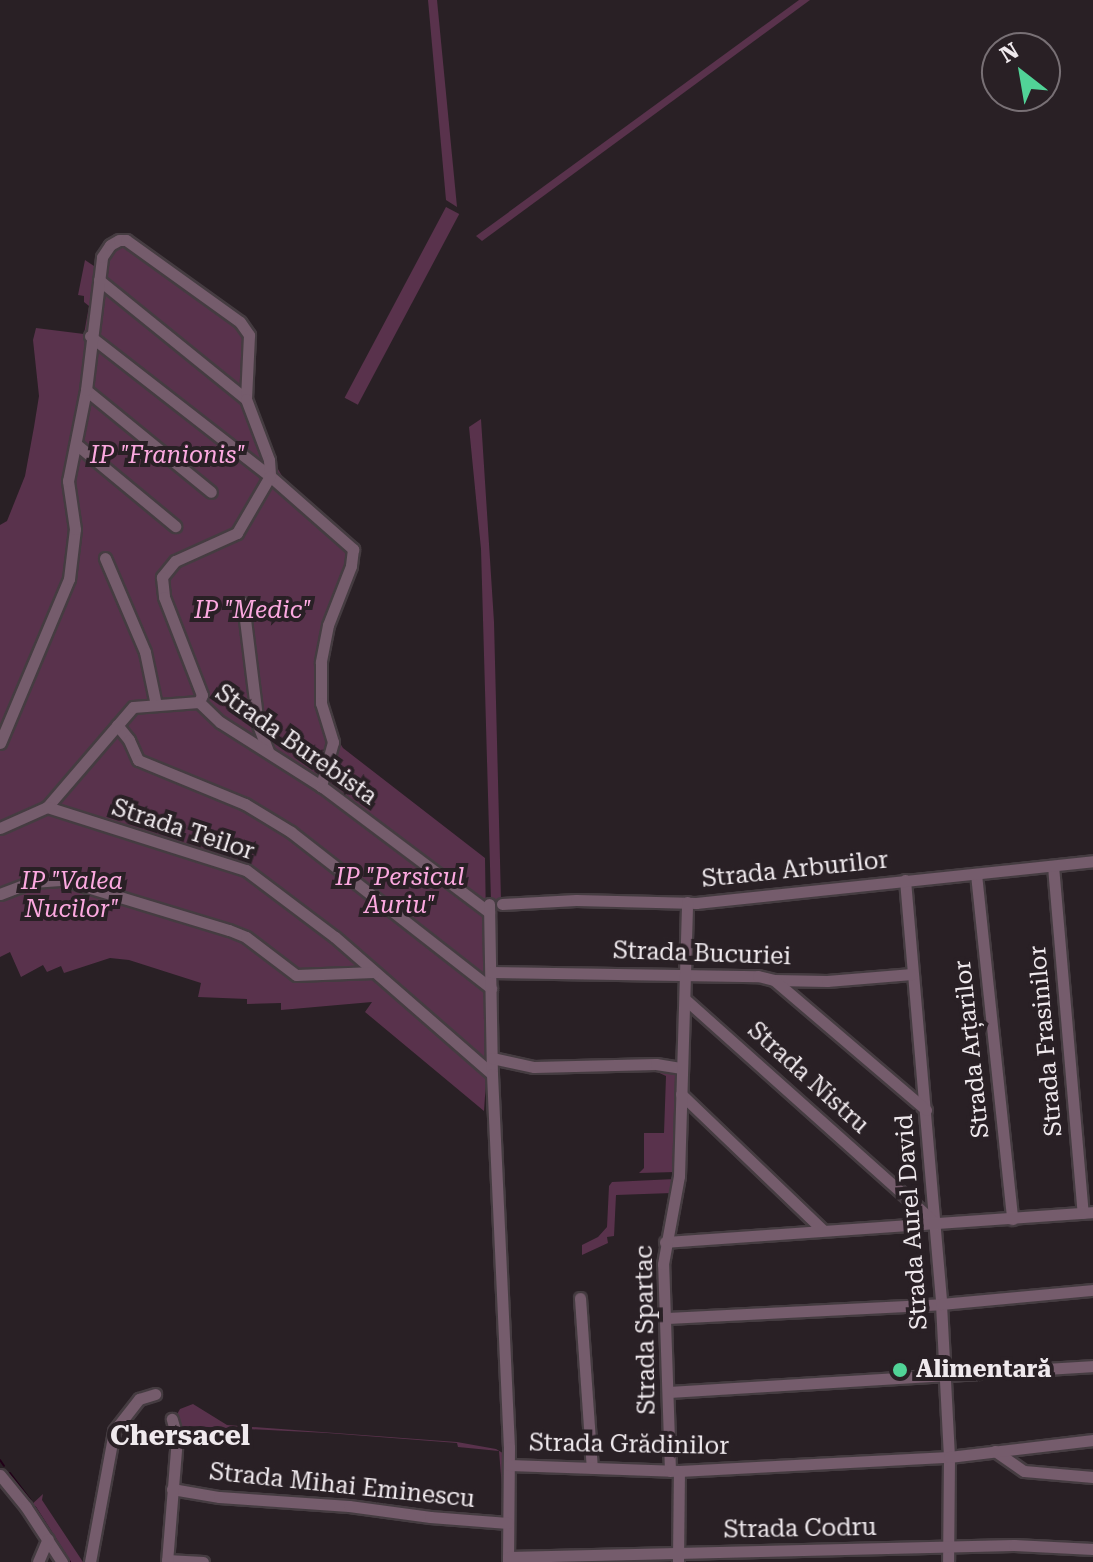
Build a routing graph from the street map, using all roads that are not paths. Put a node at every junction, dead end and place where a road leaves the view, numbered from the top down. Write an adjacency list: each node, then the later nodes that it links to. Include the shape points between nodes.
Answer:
1 (99, 280): 2 (street); 4 (street); 4 (street, via 105,249 126,240 240,322 249,342)
2 (90, 336): 3 (street); 6 (street)
3 (86, 390): 5 (street); 7 (street)
4 (246, 399): 6 (street)
5 (76, 444): 8 (street); 15 (street, via 68,481 75,529 66,593)
6 (270, 476): 11 (street, via 237,533 175,561 162,577 164,597 202,695); 16 (street, via 354,551 321,662 321,703 333,742)
7 (211, 492)
8 (175, 526)
9 (105, 558): 12 (street, via 145,652)
10 (243, 603): 14 (street)
11 (199, 702): 12 (street, Strada Burebista); 14 (street, Strada Burebista)
12 (156, 705): 13 (street, Strada Burebista, via 133,707)
13 (117, 725): 17 (street, Strada Burebista); 32 (street, via 138,760 245,804 291,832)
14 (255, 738): 16 (street, Strada Burebista)
15 (0, 743)
16 (321, 786): 26 (street, Strada Burebista)
17 (47, 807): 18 (street); 27 (street, Strada Teilor, via 246,870)
18 (0, 828)
19 (1093, 861): 20 (street, Strada Arburilor)
20 (1053, 866): 21 (street, Strada Arburilor); 39 (street, Strada Frasinilor)
21 (976, 874): 22 (street, Strada Arburilor); 40 (street, Strada Arțarilor)
22 (905, 880): 24 (street, Strada Arburilor); 29 (street, Strada Aurel David)
23 (0, 894): 27 (street, via 32,882 64,880 229,930 296,975)
24 (687, 902): 25 (street, Strada Arburilor); 30 (street, Strada Spartac)
25 (502, 904)
26 (489, 908): 28 (street, Strada Grădinilor)
27 (374, 972): 36 (street, Strada Teilor)
28 (491, 972): 30 (street, Strada Bucuriei); 32 (street, Strada Grădinilor)
29 (912, 974): 31 (street, Strada Bucuriei); 38 (street, Strada Aurel David)
30 (687, 976): 31 (street, Strada Bucuriei); 33 (street, Strada Spartac)
31 (774, 980): 38 (street)
32 (491, 988): 34 (street, Strada Grădinilor)
33 (686, 1000): 35 (street, Strada Spartac); 41 (street, Strada Nistru)
34 (492, 1058): 35 (street, via 534,1067); 36 (street, Strada Grădinilor)
35 (682, 1068): 37 (street, Strada Spartac)
36 (492, 1074): 56 (street, Strada Grădinilor)
37 (681, 1094): 42 (street); 43 (street, Strada Spartac, via 679,1176)
38 (926, 1110): 41 (street, Strada Aurel David)
39 (1088, 1212): 40 (street)
40 (1012, 1219): 41 (street)
41 (935, 1224): 42 (street); 46 (street, Strada Aurel David)
42 (822, 1229): 43 (street)
43 (665, 1242): 47 (street, Strada Spartac)
44 (1093, 1290): 46 (street)
45 (580, 1298): 57 (street)
46 (941, 1304): 47 (street); 49 (street, Strada Aurel David)
47 (667, 1318): 50 (street, Strada Spartac)
48 (1093, 1366): 49 (street)
49 (944, 1377): 50 (street); 55 (street, Strada Aurel David)
50 (670, 1392): 58 (street, Strada Spartac)
51 (155, 1394): 71 (street, via 139,1399 110,1442)
52 (172, 1419): 61 (street, via 177,1437)
53 (1093, 1440): 54 (street, Strada Grădinilor)
54 (995, 1451): 55 (street, Strada Grădinilor); 60 (street, via 1024,1471)
55 (949, 1457): 58 (street, Strada Grădinilor); 64 (street, Strada Aurel David)
56 (509, 1465): 57 (street, Strada Grădinilor); 62 (street)
57 (592, 1468): 58 (street, Strada Grădinilor)
58 (675, 1471): 66 (street, Strada Spartac)
59 (0, 1476): 63 (street)
60 (1093, 1477)
61 (172, 1489): 62 (street, Strada Mihai Eminescu); 68 (street)
62 (508, 1523): 67 (street)
63 (48, 1539): 69 (street); 70 (street)
64 (948, 1547): 65 (street, Strada Codru); 66 (street, Strada Codru); 73 (street, Strada Aurel David)
65 (1093, 1549)
66 (678, 1558): 67 (street, Strada Codru)
67 (508, 1559)
68 (167, 1561): 72 (street)
69 (38, 1562)
70 (62, 1562)
71 (90, 1562)
72 (203, 1562)
73 (948, 1562)

